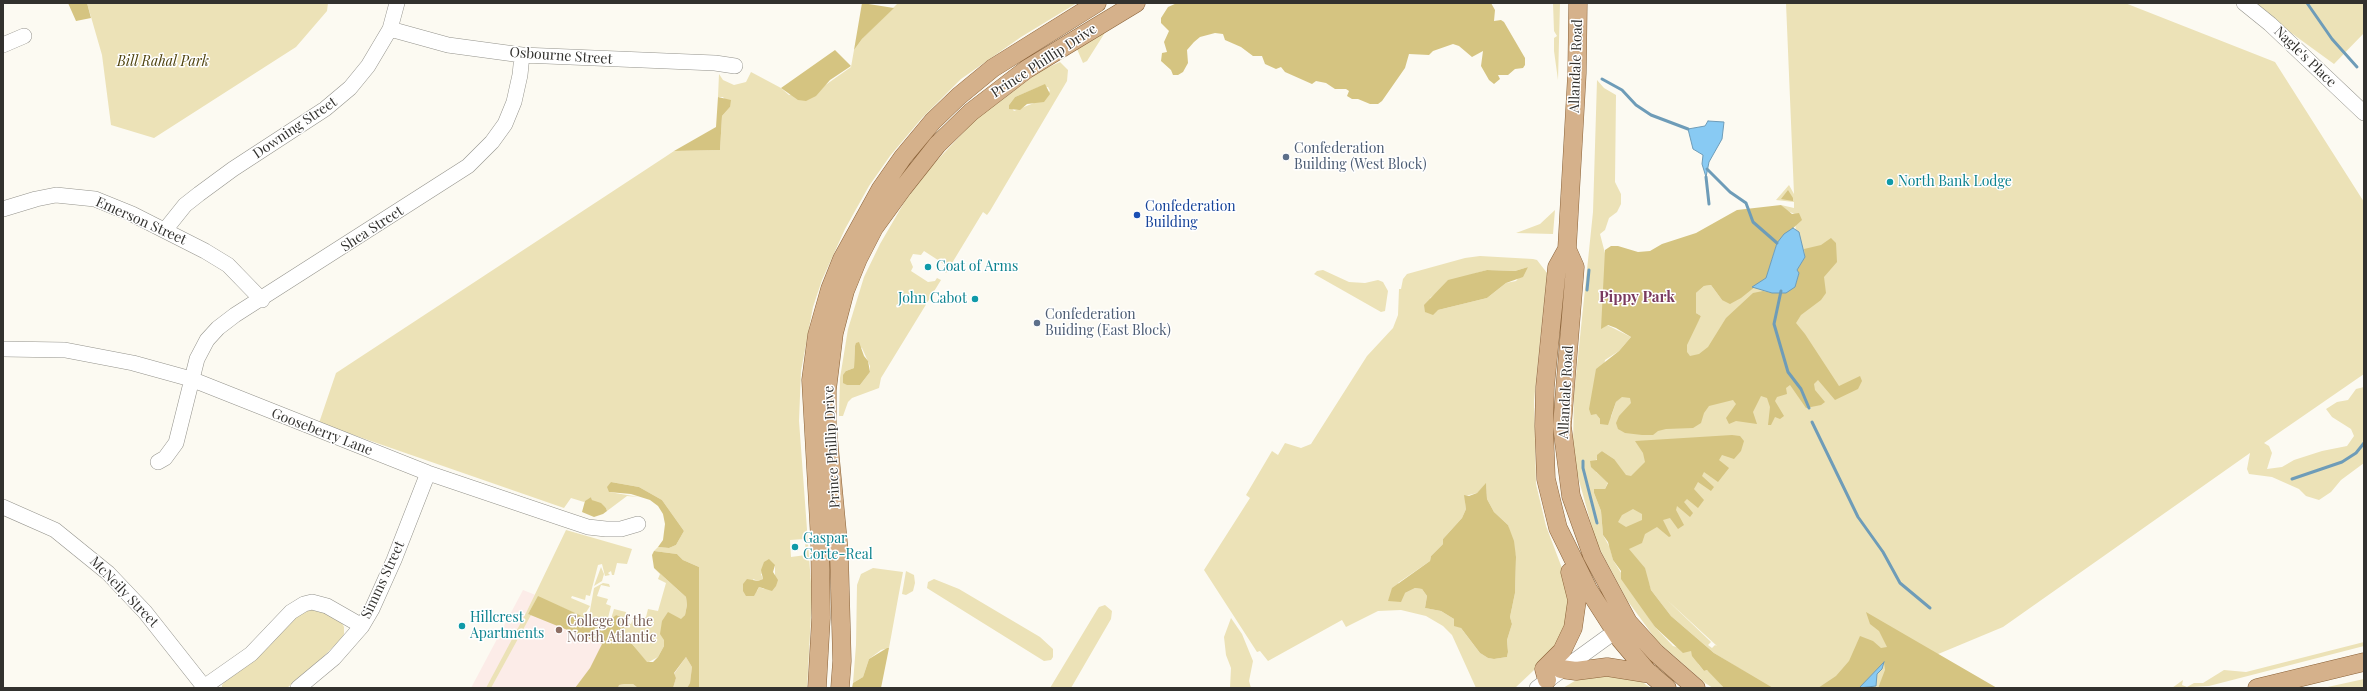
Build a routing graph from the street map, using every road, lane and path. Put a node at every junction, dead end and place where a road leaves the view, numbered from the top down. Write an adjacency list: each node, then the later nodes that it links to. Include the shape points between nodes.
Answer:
1 (397, 3): 6 (street, Downing Street)
2 (1097, 3): 31 (main road, Prince Phillip Drive, via 999,65 948,106 892,172 869,207 840,264 823,308 811,380 820,541 821,618)
3 (1136, 3): 32 (main road, Prince Phillip Drive, via 1027,69 971,112 937,145 903,188 874,228 858,259 845,291 834,333 827,384 839,552 842,661)
4 (1578, 3): 14 (main road, Allandale Road, via 1578,72)
5 (2244, 3): 11 (street, Nagle's Place, via 2270,24)
6 (390, 29): 9 (street, Osbourne Street, via 448,45); 13 (street, Downing Street, via 368,66 339,98 199,194 185,205)
7 (24, 36): 8 (street)
8 (3, 45)
9 (522, 55): 10 (street, Osbourne Street); 15 (street, Shea Street, via 514,102 505,124 492,142 468,166)
10 (735, 66)
11 (2364, 114)
12 (3, 209): 13 (street, Emerson Street, via 36,198 75,196 95,199)
13 (165, 230): 15 (street, Emerson Street, via 228,265)
14 (1567, 249): 22 (main road, Allandale Road, via 1557,267 1544,411 1546,479); 24 (main road, Allandale Road, via 1575,267 1562,410 1565,457 1571,496)
15 (262, 300): 17 (street, Shea Street, via 235,315 207,340 197,359)
16 (3, 349): 17 (street, Gooseberry Lane, via 65,350 90,354 133,363)
17 (191, 380): 18 (street, Shea Street, via 176,443 166,458); 19 (street, Gooseberry Lane)
18 (158, 462)
19 (428, 473): 21 (street, Gooseberry Lane, via 588,527 621,529); 23 (street, Simms Street, via 388,577)
20 (3, 507): 29 (street, McNeily Street, via 55,530 108,573 145,612)
21 (638, 524)
22 (1558, 528): 24 (main road, Allandale Road, via 1588,589); 28 (main road, via 1556,536 1574,582 1576,609 1573,628 1558,657 1544,669)
23 (362, 626): 29 (street, via 327,606 312,602 304,604 291,612 251,654); 30 (street, Simms Street, via 334,658)
24 (1621, 627): 26 (street); 27 (main road, Allandale Road); 34 (main road, Allandale Road)
25 (2364, 662): 35 (main road)
26 (1562, 669): 27 (main road, via 1576,671 1607,667); 28 (street)
27 (1651, 674): 33 (main road, Allandale Road)
28 (1542, 684)
29 (205, 687)
30 (298, 688)
31 (817, 688)
32 (840, 688)
33 (1667, 688)
34 (1696, 688)
35 (2257, 688)

